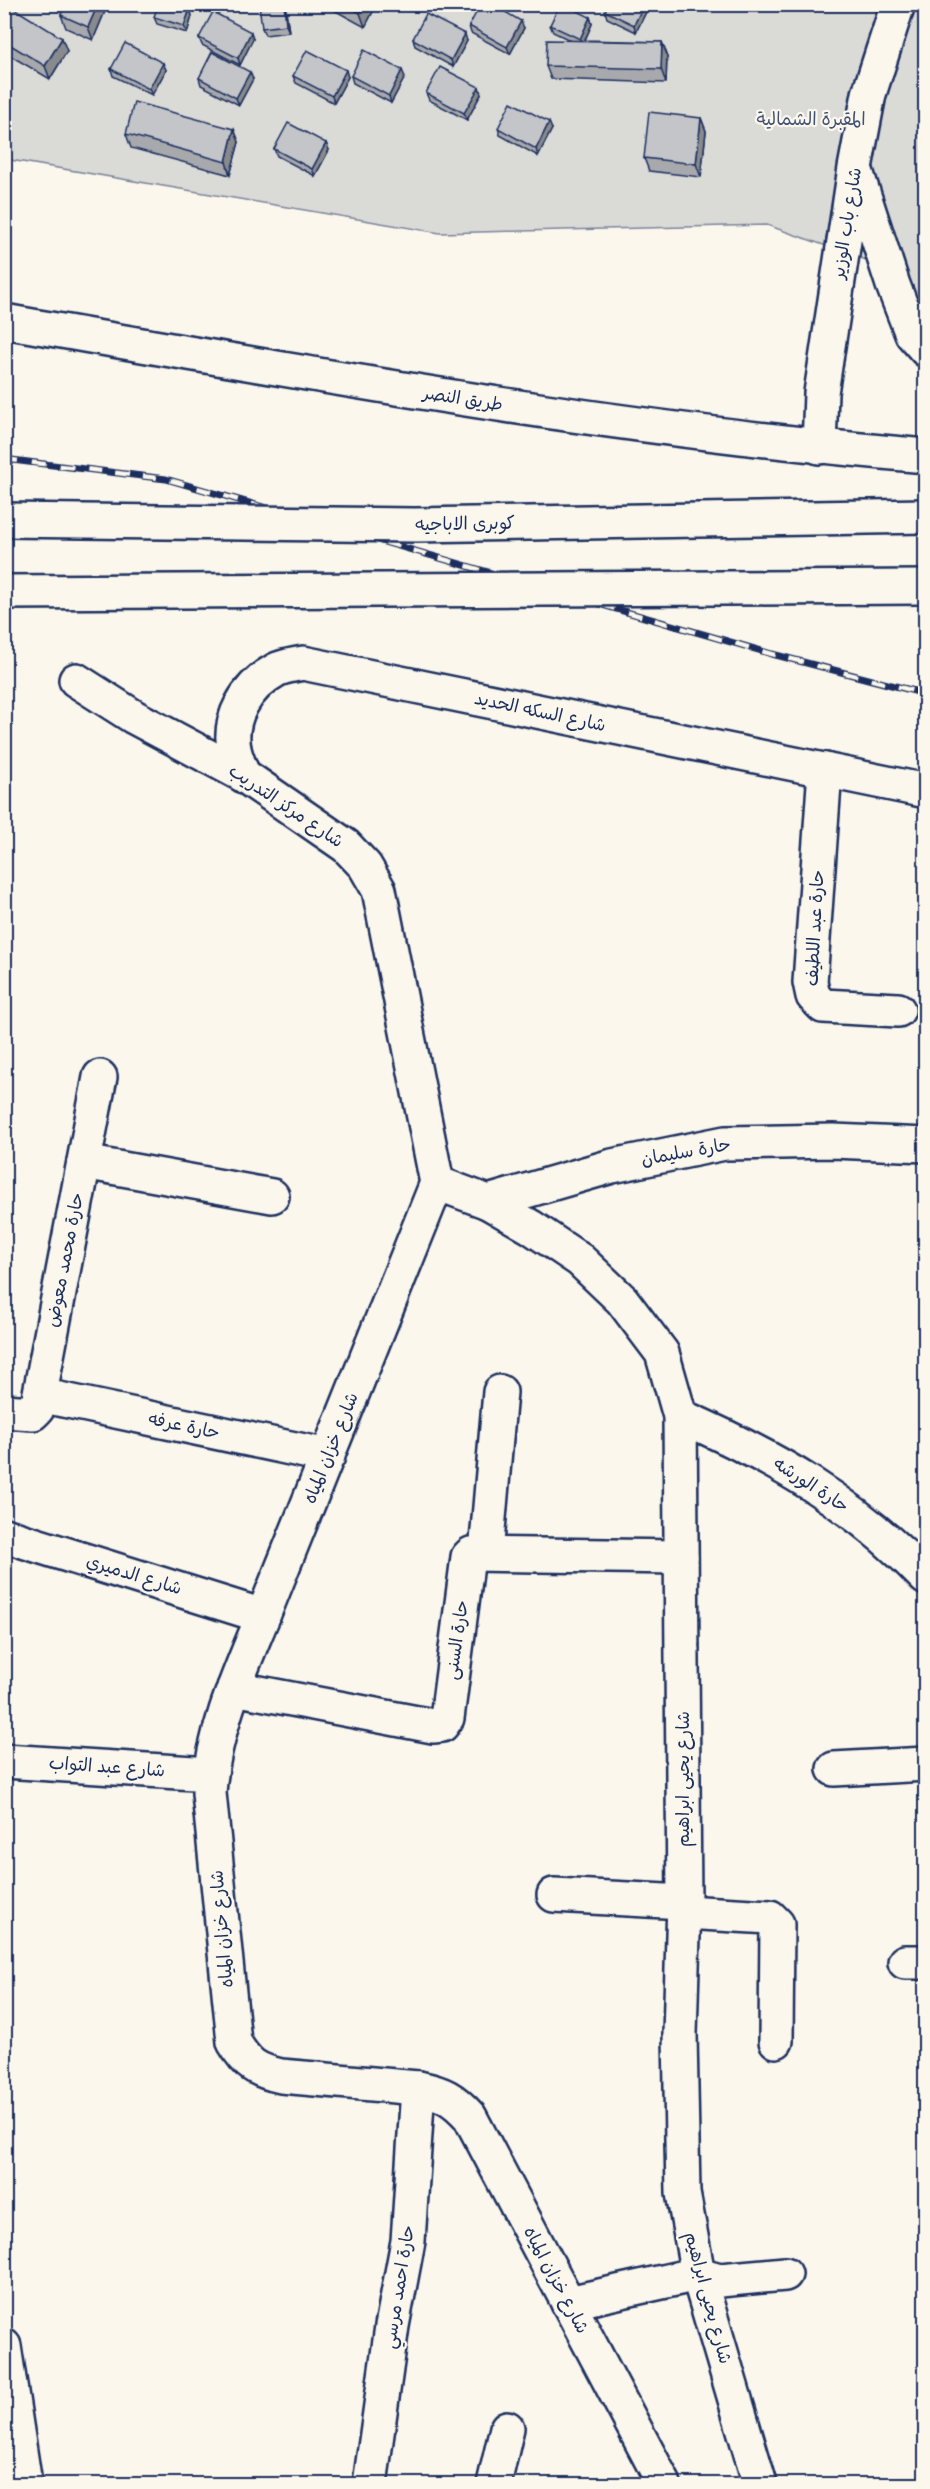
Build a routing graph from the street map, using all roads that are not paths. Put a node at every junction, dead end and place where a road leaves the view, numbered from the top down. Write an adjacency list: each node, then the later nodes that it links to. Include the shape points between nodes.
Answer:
1 (898, 4): 2 (main road, شارع باب الوزير, via 869,94)
2 (855, 168): 4 (main road, via 912,334); 5 (main road, شارع باب الوزير, via 821,393)
3 (4, 321): 5 (main road, طريق النصر, via 463,400)
4 (926, 350)
5 (819, 447): 6 (main road, طريق النصر)
6 (926, 456)
7 (926, 516): 8 (main road, كوبرى الاباجيه, bridge, via 415,525)
8 (4, 520)
9 (926, 587): 10 (main road, bridge)
10 (4, 592)
11 (76, 680): 13 (main road, شارع مركز التدريب, via 134,717)
12 (825, 770): 13 (main road, شارع السكه الحديد, via 303,663 278,669 257,682 242,702 234,726 234,751); 14 (main road, شارع السكه الحديد); 15 (main road, حارة عبد اللطيف, via 810,982 813,996 823,1006)
13 (243, 775): 19 (main road, شارع مركز التدريب, via 346,846 365,866 379,890)
14 (926, 790)
15 (898, 1010)
16 (100, 1077): 18 (main road, حارة محمد معوض)
17 (926, 1145): 21 (main road, حارة سليمان, via 834,1141 725,1143 612,1166)
18 (84, 1162): 20 (main road); 23 (main road, حارة محمد معوض)
19 (437, 1183): 21 (main road, شارع يحيى ابراهيم); 26 (main road, شارع خزان المياه)
20 (272, 1196)
21 (488, 1202): 25 (main road, شارع يحيى ابراهيم, via 580,1260 622,1300 662,1353)
22 (500, 1392): 28 (main road)
23 (39, 1395): 24 (main road, via 33,1413); 26 (main road, حارة عرفه)
24 (4, 1411)
25 (680, 1416): 29 (main road, شارع يحيى ابراهيم); 30 (main road, حارة الورشه, via 771,1459 814,1485 894,1545)
26 (328, 1456): 31 (main road, شارع خزان المياه)
27 (4, 1535): 31 (main road, شارع الدميري)
28 (486, 1553): 29 (main road); 32 (main road, حارة السنى, via 468,1557 447,1718 442,1725)
29 (681, 1557): 38 (main road, شارع يحيى ابراهيم)
30 (926, 1578)
31 (263, 1616): 32 (main road, شارع خزان المياه)
32 (234, 1688): 36 (main road, شارع خزان المياه)
33 (4, 1761): 36 (main road, شارع عبد التواب)
34 (926, 1764): 35 (main road)
35 (834, 1769)
36 (210, 1774): 40 (main road, شارع خزان المياه, via 230,2022 234,2042 244,2060 261,2071 281,2076)
37 (554, 1895): 38 (main road)
38 (684, 1907): 39 (main road, via 771,1917 777,1924); 41 (main road, شارع يحيى ابراهيم, via 680,2034 683,2193)
39 (776, 2041)
40 (418, 2088): 43 (main road, شارع خزان المياه, via 439,2092 470,2117); 47 (main road, حارة احمد مرسي, via 408,2241)
41 (698, 2274): 42 (main road, via 720,2280); 43 (main road); 50 (main road, شارع يحيى ابراهيم)
42 (784, 2274)
43 (568, 2303): 49 (main road, شارع خزان المياه)
44 (4, 2346): 46 (main road)
45 (507, 2428): 48 (main road)
46 (17, 2465)
47 (370, 2484)
48 (494, 2484)
49 (664, 2484)
50 (760, 2484)

